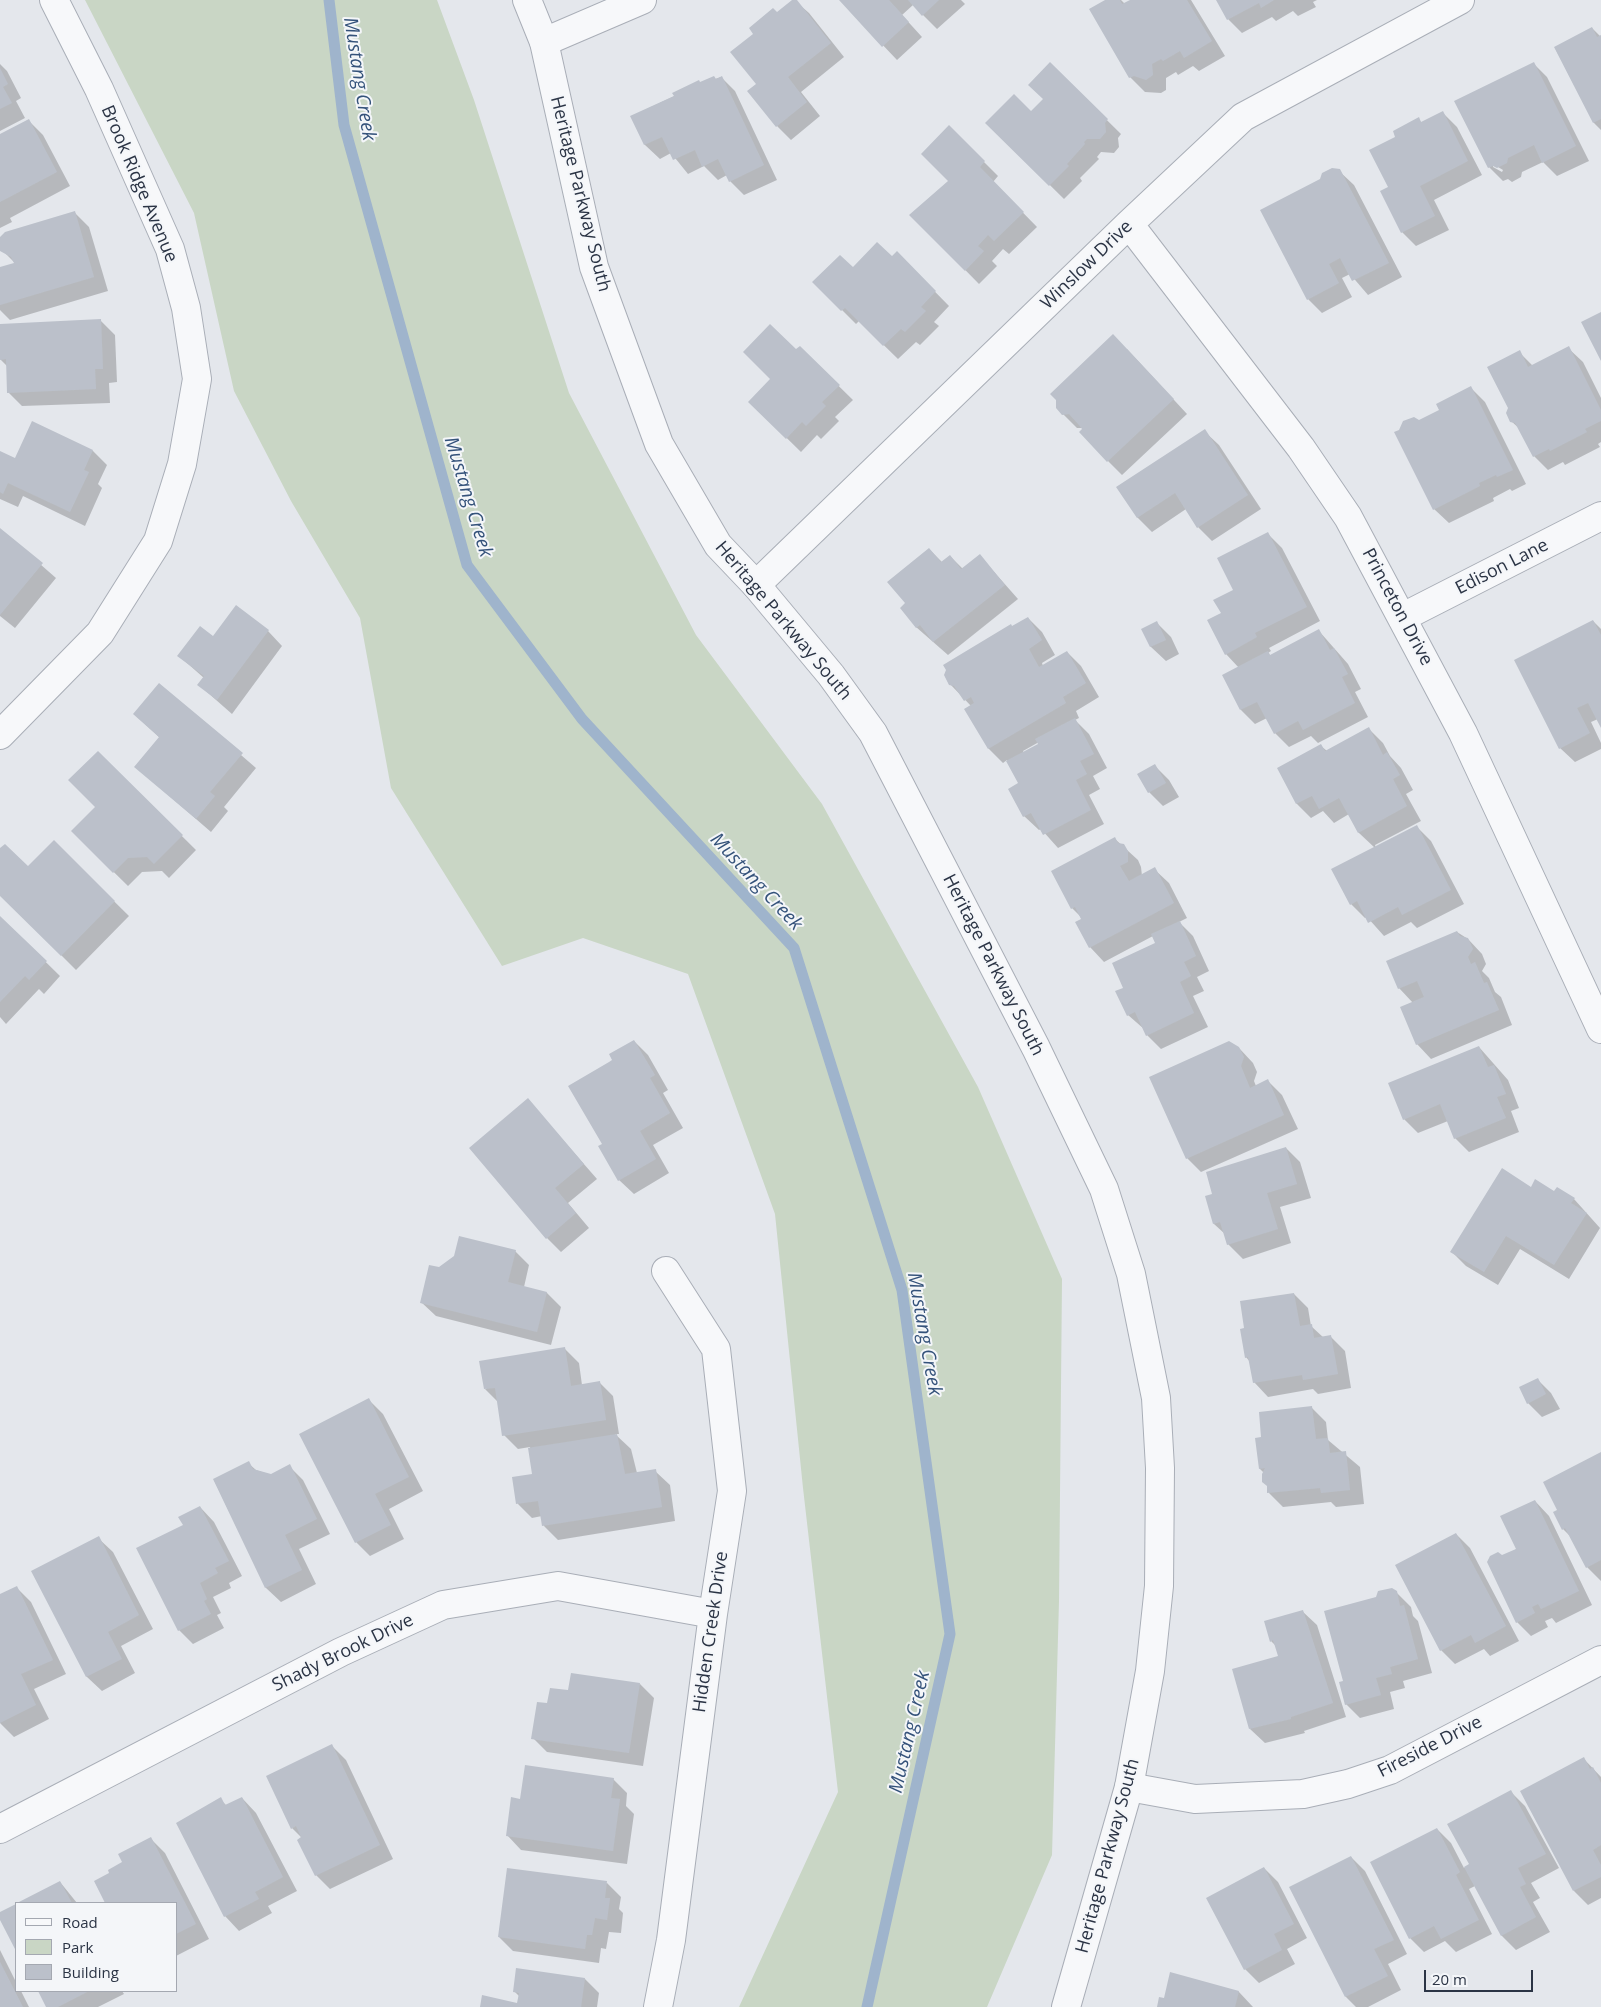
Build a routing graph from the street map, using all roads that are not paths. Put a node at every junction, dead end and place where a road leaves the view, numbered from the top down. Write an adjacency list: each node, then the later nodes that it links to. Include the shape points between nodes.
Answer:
1 (54, 0): 10 (street, Brook Ridge Avenue, via 170,249 186,308 197,379 182,464 158,540 100,633)
2 (527, 0): 5 (street, Heritage Parkway South)
3 (642, 0): 5 (street)
4 (1460, 0): 6 (street, Winslow Drive, via 1243,118)
5 (544, 42): 8 (street, Heritage Parkway South, via 594,267 659,444 718,545)
6 (1129, 224): 8 (street, Winslow Drive); 9 (street, Princeton Drive, via 1301,448 1348,517)
7 (1601, 516): 9 (street, Edison Lane)
8 (756, 585): 15 (street, Heritage Parkway South, via 831,674 873,732 1036,1048 1104,1189 1131,1274 1156,1398 1160,1478 1159,1586 1150,1671)
9 (1403, 617): 11 (street, Princeton Drive, via 1463,733)
10 (0, 735)
11 (1601, 1029)
12 (666, 1271): 13 (street, Hidden Creek Drive, via 716,1349 732,1491)
13 (713, 1614): 16 (street, Shady Brook Drive, via 558,1586 443,1605 341,1652); 17 (street, Hidden Creek Drive, via 672,1940)
14 (1601, 1660): 15 (street, Fireside Drive, via 1390,1770 1348,1784 1303,1794 1195,1799)
15 (1129, 1788): 18 (street, Heritage Parkway South)
16 (0, 1829)
17 (658, 2007)
18 (1066, 2007)

